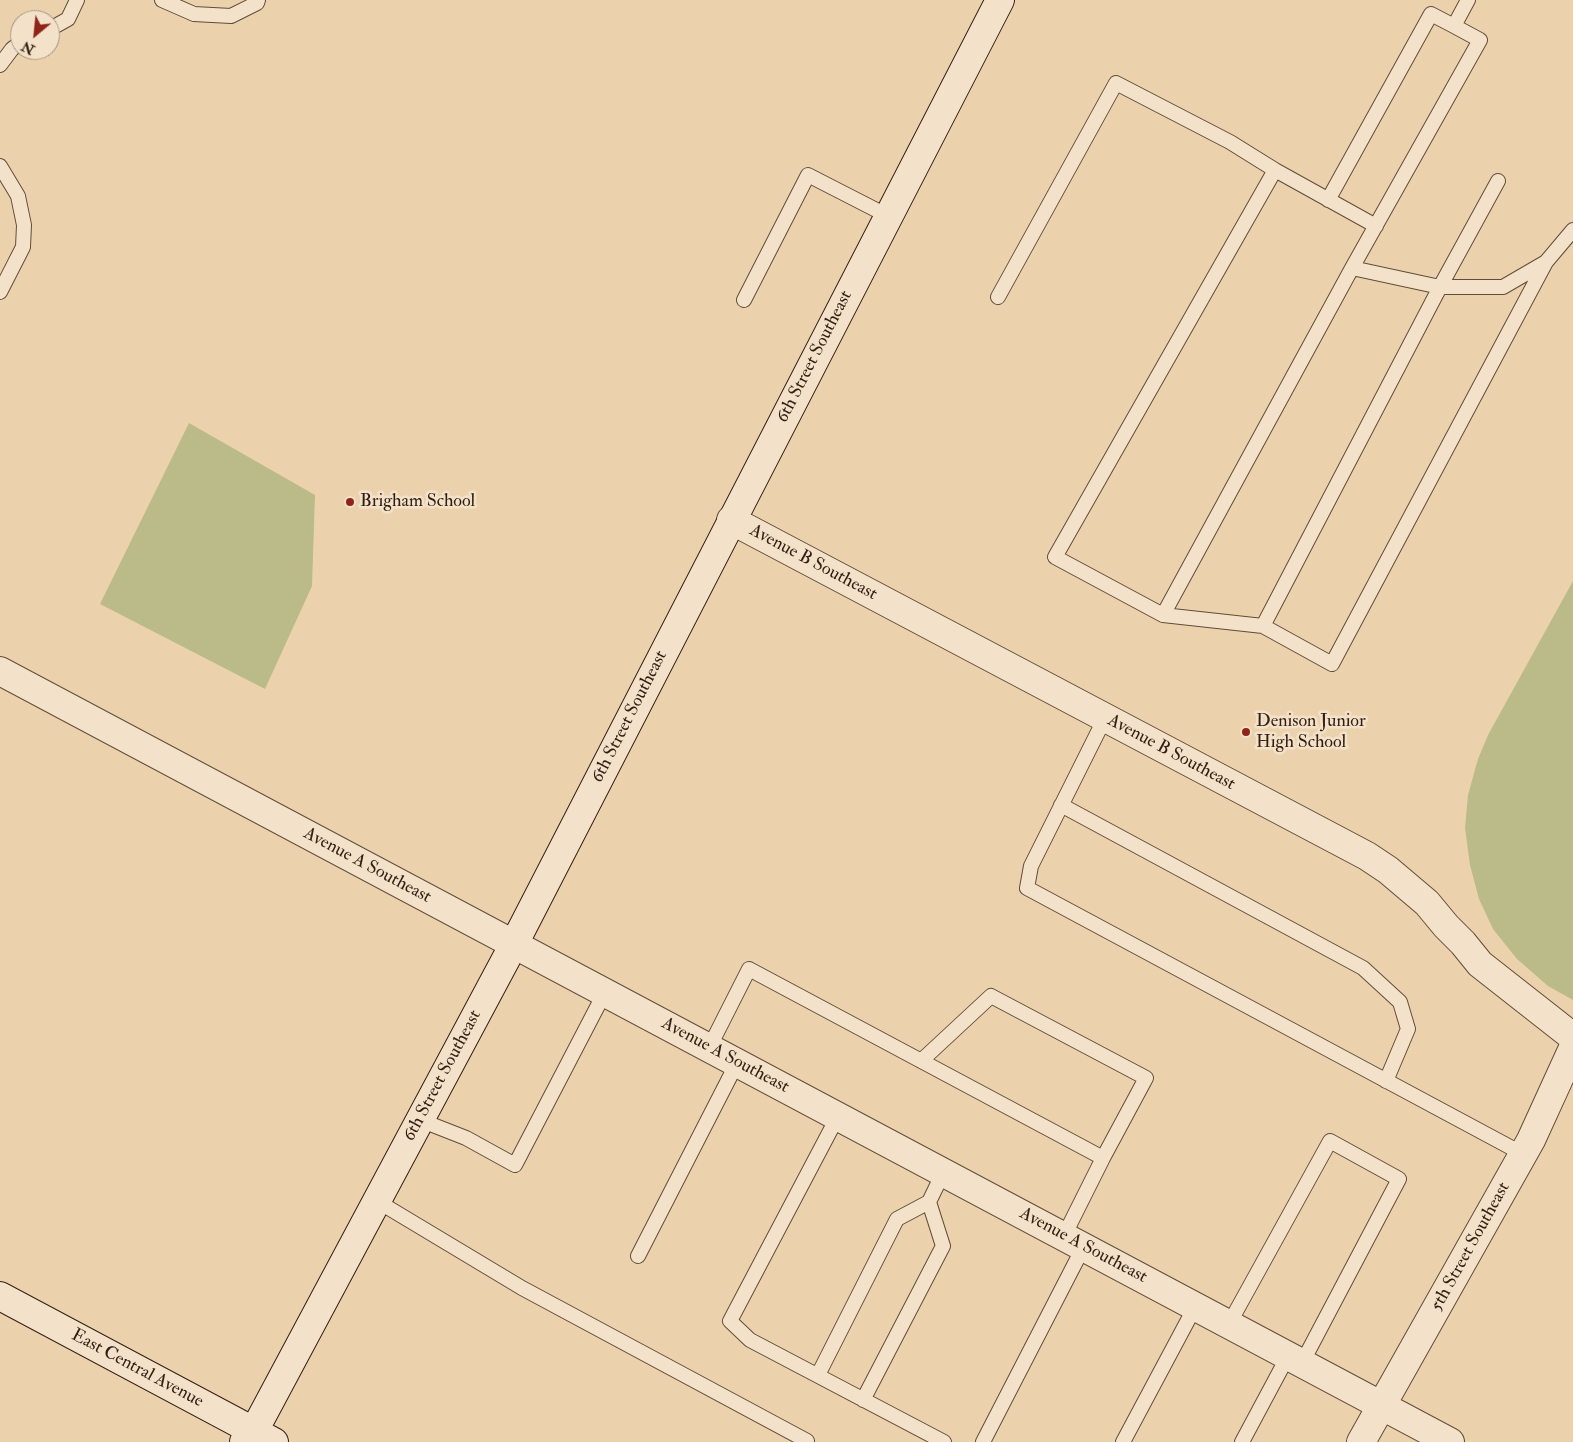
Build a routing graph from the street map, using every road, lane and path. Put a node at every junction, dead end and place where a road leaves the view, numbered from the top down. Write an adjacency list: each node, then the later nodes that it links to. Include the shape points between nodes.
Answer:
1 (77, 0): 6 (lane, via 68,19)
2 (162, 0): 3 (lane, via 194,14 231,16)
3 (258, 0)
4 (1000, 0): 14 (street, 6th Street Southeast)
5 (1468, 0): 7 (lane)
6 (60, 23)
7 (1454, 26): 13 (lane, via 1431,14); 15 (lane, via 1480,40)
8 (10, 52): 9 (lane)
9 (0, 65)
10 (0, 166): 20 (lane, via 18,196 24,225 23,248)
11 (1275, 170): 13 (lane); 21 (lane, via 1230,142 1116,83); 24 (lane, via 1055,557)
12 (1498, 181): 19 (lane)
13 (1328, 200): 15 (lane)
14 (888, 216): 22 (lane, via 808,175); 23 (street, 6th Street Southeast)
15 (1376, 226): 18 (lane)
16 (1573, 230): 17 (lane)
17 (1546, 262): 19 (lane, via 1503,287); 25 (lane, via 1332,664)
18 (1352, 268): 19 (lane); 24 (lane)
19 (1440, 287): 25 (lane)
20 (0, 292)
21 (998, 297)
22 (744, 300)
23 (731, 520): 27 (street, Avenue B Southeast); 29 (street, 6th Street Southeast)
24 (1163, 615): 25 (lane)
25 (1262, 626)
26 (0, 670): 29 (street, Avenue A Southeast)
27 (1105, 718): 28 (lane); 31 (street, Avenue B Southeast, via 1388,870 1427,903 1480,964)
28 (1061, 805): 36 (lane, via 1363,968 1400,1002 1408,1029); 36 (lane, via 1031,866 1027,888)
29 (514, 944): 30 (street, Avenue A Southeast); 38 (street, 6th Street Southeast)
30 (604, 992): 32 (street, Avenue A Southeast); 38 (lane, via 515,1165 466,1138)
31 (1573, 1037)
32 (708, 1048): 34 (lane, via 749,969); 35 (street, Avenue A Southeast)
33 (1573, 1048): 39 (street, 5th Street Southeast)
34 (921, 1061): 40 (lane); 40 (lane, via 991,996 1146,1078)
35 (737, 1063): 37 (street, Avenue A Southeast); 45 (lane)
36 (1386, 1081): 39 (lane)
37 (838, 1116): 41 (street, Avenue A Southeast); 50 (lane, via 730,1321 750,1340)
38 (420, 1120): 42 (street, 6th Street Southeast)
39 (1523, 1154): 52 (street, 5th Street Southeast)
40 (1102, 1158): 44 (lane)
41 (943, 1172): 43 (lane); 44 (street, Avenue A Southeast)
42 (377, 1201): 53 (street, 6th Street Southeast); 54 (lane, via 531,1292)
43 (929, 1202): 50 (lane, via 897,1219); 51 (lane, via 943,1246)
44 (1074, 1241): 47 (street, Avenue A Southeast); 56 (lane)
45 (638, 1256)
46 (0, 1296): 53 (street, East Central Avenue)
47 (1195, 1306): 48 (street, Avenue A Southeast); 57 (lane)
48 (1229, 1324): 49 (street, Avenue A Southeast); 49 (lane, via 1330,1141 1399,1179)
49 (1295, 1360): 52 (street, Avenue A Southeast); 58 (lane)
50 (818, 1375): 51 (lane)
51 (863, 1400): 55 (lane)
52 (1381, 1405): 59 (street, 5th Street Southeast); 60 (street, Avenue A Southeast)
53 (257, 1438)
54 (807, 1441)
55 (944, 1442)
56 (983, 1442)
57 (1123, 1442)
58 (1242, 1442)
59 (1361, 1442)
60 (1450, 1442)

